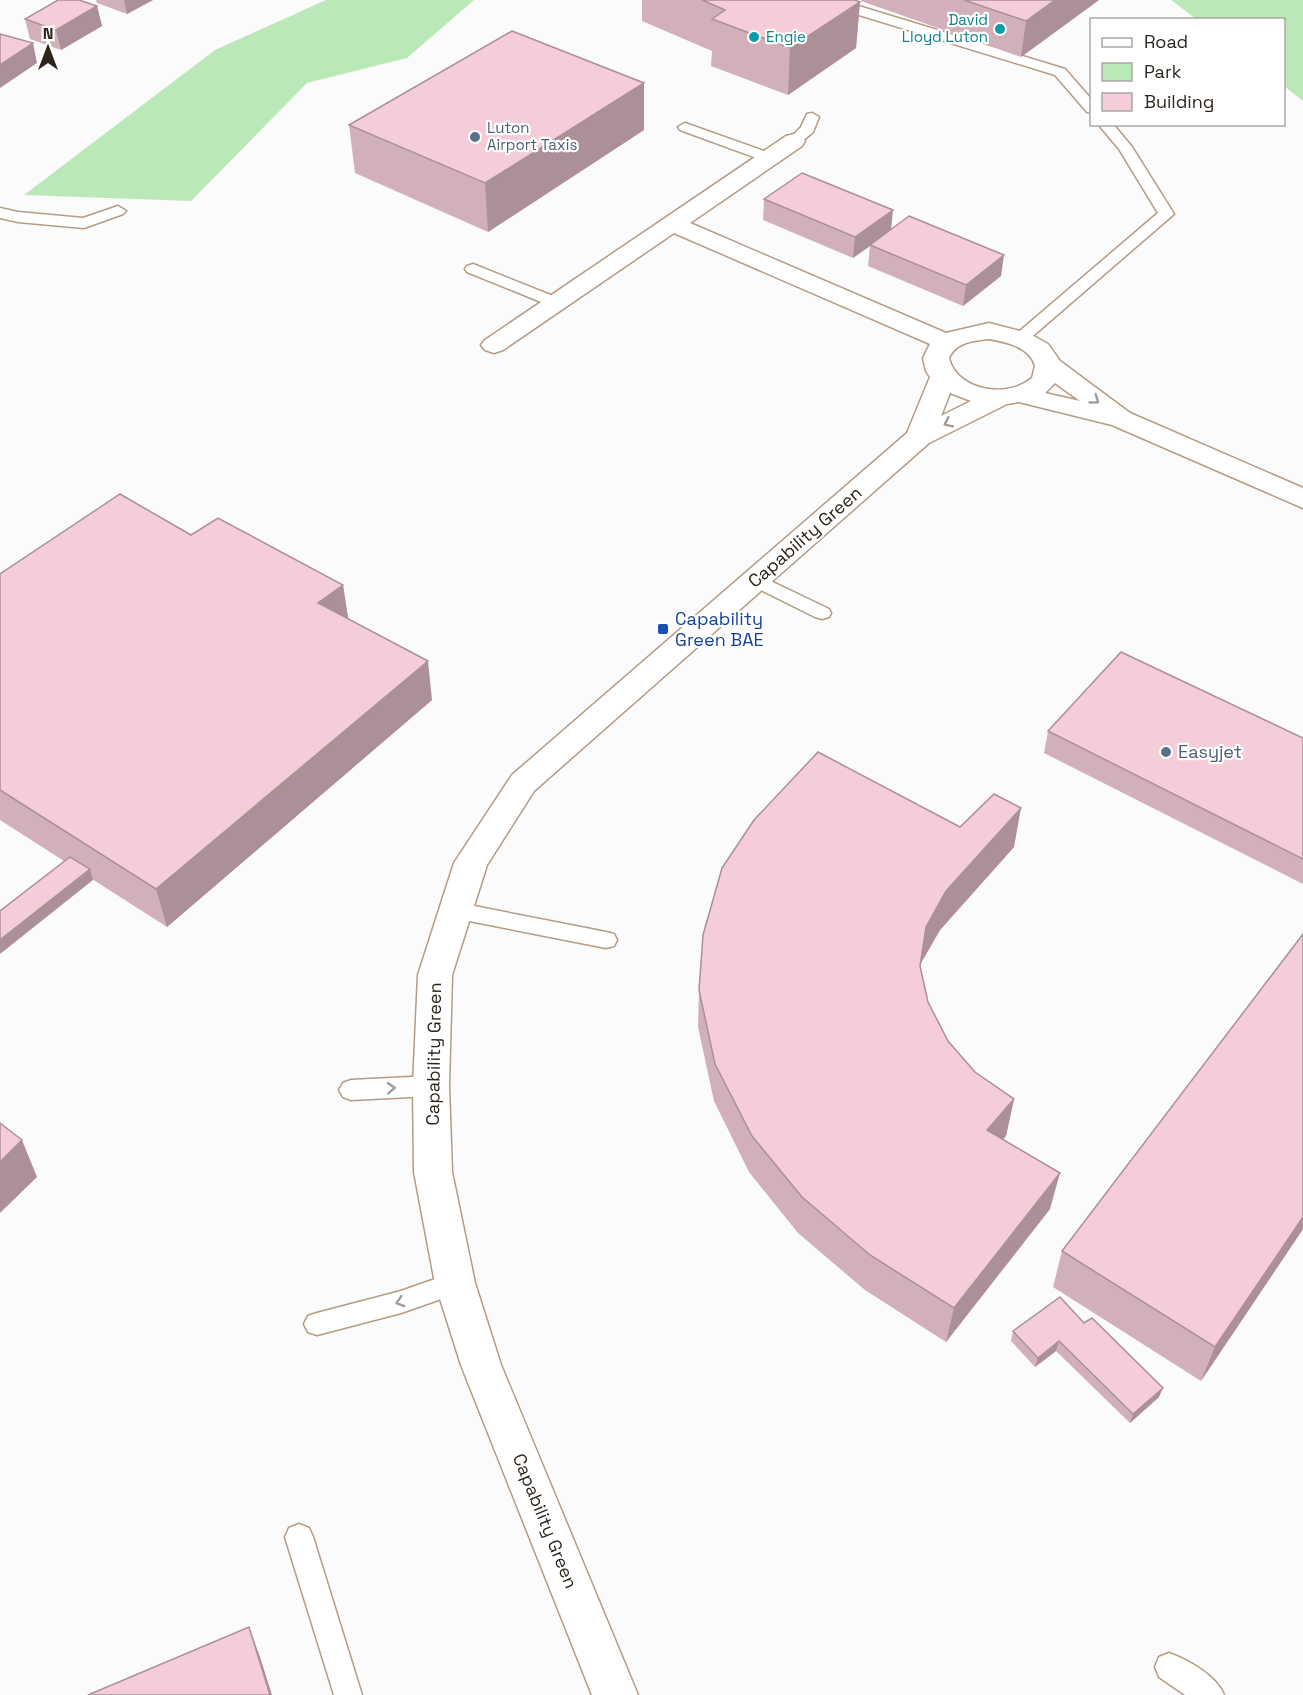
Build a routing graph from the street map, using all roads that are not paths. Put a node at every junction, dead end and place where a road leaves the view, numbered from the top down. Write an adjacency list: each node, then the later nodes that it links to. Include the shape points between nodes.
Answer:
1 (825, 0): 2 (lane, via 1060,72)
2 (1090, 107)
3 (812, 117): 6 (lane, via 808,129)
4 (1107, 126): 13 (lane, via 1125,147 1166,214)
5 (685, 127): 7 (lane)
6 (794, 141): 7 (street)
7 (770, 158): 10 (street)
8 (118, 211): 9 (lane, via 84,223)
9 (0, 213)
10 (673, 224): 12 (street); 14 (street)
11 (473, 269): 12 (lane)
12 (557, 303): 15 (street)
13 (1021, 338): 14 (street, via 981,332 958,335); 16 (street, via 1044,354)
14 (946, 342): 17 (street, via 935,359)
15 (494, 345)
16 (1048, 365): 18 (street, via 1047,374 1033,390); 19 (street, one-way to 19)
17 (943, 378): 18 (street, via 968,393); 20 (street)
18 (1010, 396): 19 (street); 20 (street, one-way to 20)
19 (1121, 419): 21 (street)
20 (919, 437): 22 (street, Capability Green)
21 (1303, 499)
22 (756, 580): 23 (lane); 24 (street, Capability Green, via 523,783 471,863)
23 (822, 613)
24 (454, 910): 25 (lane); 26 (street, Capability Green, via 435,975)
25 (606, 940)
26 (431, 1086): 27 (lane, one-way to 26); 28 (street, Capability Green, via 433,1172)
27 (351, 1090)
28 (455, 1283): 29 (lane, one-way to 29); 33 (street, Capability Green, via 481,1365)
29 (317, 1324)
30 (299, 1537): 32 (lane)
31 (1169, 1667): 34 (lane)
32 (348, 1695)
33 (615, 1695)
34 (1210, 1695)

